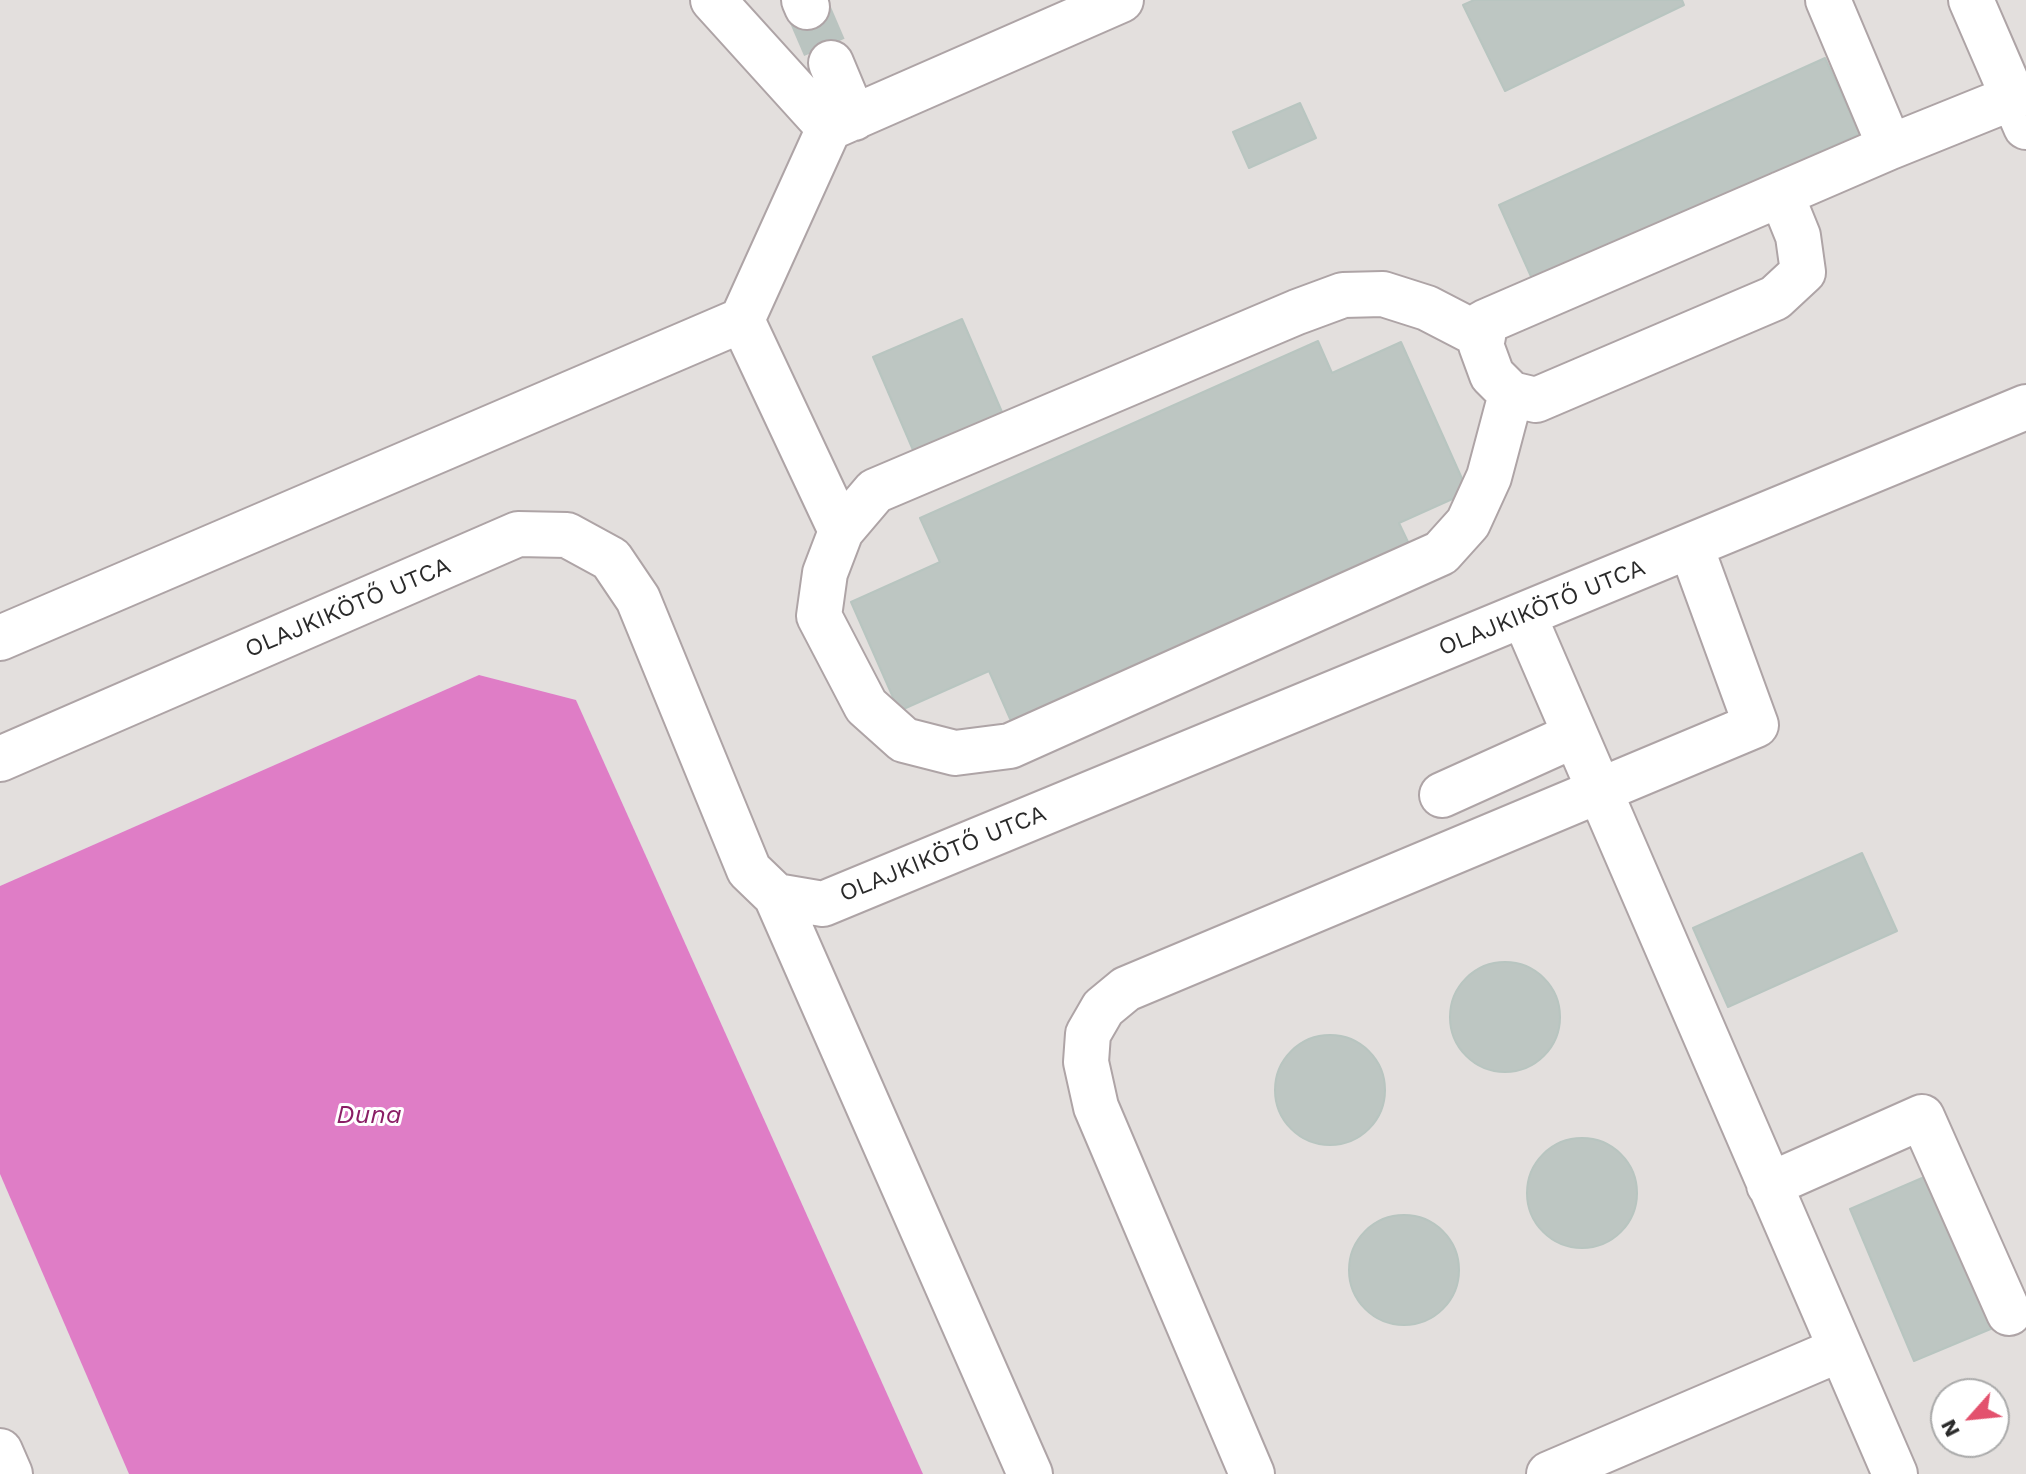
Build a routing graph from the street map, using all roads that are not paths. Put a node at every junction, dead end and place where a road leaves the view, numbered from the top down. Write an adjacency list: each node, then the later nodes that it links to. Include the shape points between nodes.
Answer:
1 (713, 0): 7 (street)
2 (1121, 0): 7 (street)
3 (1828, 0): 8 (street)
4 (1971, 0): 6 (street)
5 (831, 63): 7 (street)
6 (2020, 112): 8 (street)
7 (841, 123): 10 (street)
8 (1890, 147): 9 (street)
9 (1781, 194): 11 (street, via 1485,322); 12 (street, via 1798,236 1803,272 1775,298 1536,400)
10 (742, 320): 14 (street); 17 (street)
11 (1483, 337): 12 (street, via 1492,375); 14 (street, via 1427,308 1383,294 1343,295 875,491)
12 (1511, 394): 14 (street, via 1489,477 1468,523 1441,553 1010,746 955,753 904,740 866,706 819,616 825,573)
13 (2026, 407): 15 (street, OLAJKIKÖTŐ UTCA)
14 (841, 531)
15 (1691, 547): 16 (street, OLAJKIKÖTŐ UTCA); 20 (street, via 1756,725)
16 (1524, 616): 18 (street); 22 (street, OLAJKIKÖTŐ UTCA, via 823,904)
17 (0, 638)
18 (1575, 735): 20 (street); 21 (street)
19 (0, 759): 22 (street, OLAJKIKÖTŐ UTCA, via 518,534 567,535 611,559 638,599 749,870)
20 (1599, 791): 23 (street); 29 (street, via 1126,989 1103,1008 1088,1034 1086,1062 1096,1107)
21 (1442, 795)
22 (776, 896): 28 (street)
23 (1769, 1185): 24 (street, via 1922,1117); 25 (street)
24 (2009, 1313)
25 (1841, 1349): 30 (street); 31 (street)
26 (0, 1451): 27 (street)
27 (10, 1474)
28 (1030, 1474)
29 (1252, 1474)
30 (1549, 1474)
31 (1895, 1474)

